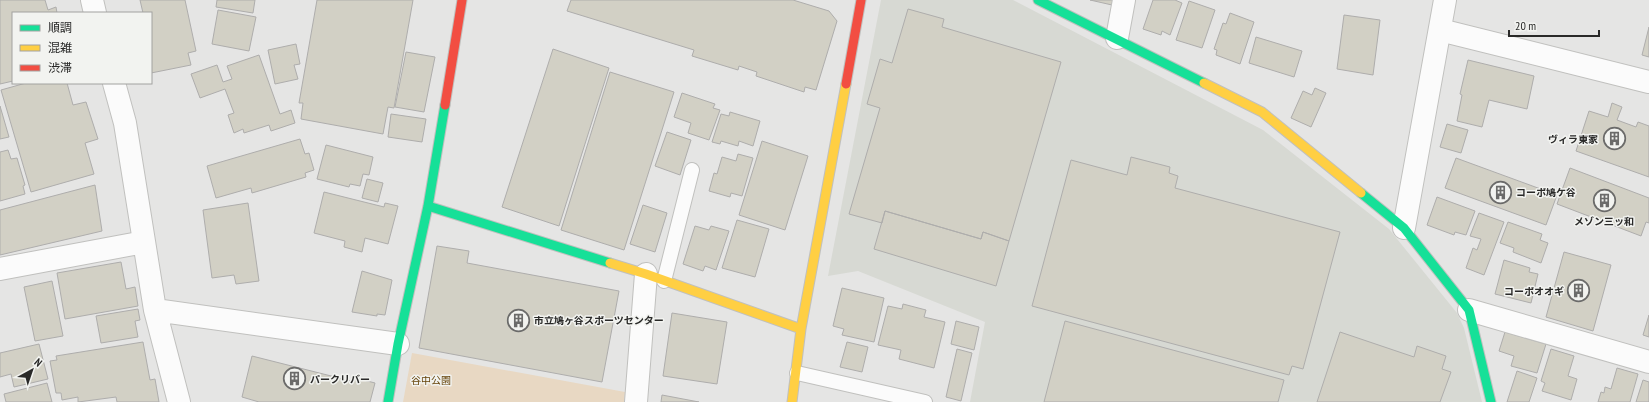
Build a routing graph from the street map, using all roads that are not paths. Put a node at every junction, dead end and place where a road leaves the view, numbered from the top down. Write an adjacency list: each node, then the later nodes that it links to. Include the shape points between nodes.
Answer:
1 (92, 0): 7 (street)
2 (462, 0): 13 (street)
3 (861, 0): 20 (street)
4 (1038, 0): 9 (street)
5 (1124, 0): 9 (street)
6 (1445, 0): 8 (street)
7 (95, 12)
8 (1440, 30): 10 (street); 14 (street)
9 (1117, 38): 14 (street, via 1262,112)
10 (1649, 82)
11 (114, 84): 15 (street, via 125,123)
12 (692, 170): 17 (lane)
13 (428, 206): 17 (street); 21 (street)
14 (1404, 228): 19 (street)
15 (144, 242): 16 (street); 18 (street)
16 (0, 269)
17 (655, 277): 20 (street); 26 (street)
18 (155, 310): 21 (street); 24 (street)
19 (1469, 310): 22 (street); 29 (street)
20 (801, 329): 23 (street)
21 (398, 344): 25 (street)
22 (1649, 362)
23 (797, 373): 27 (street); 28 (lane)
24 (179, 402)
25 (388, 402)
26 (636, 402)
27 (792, 402)
28 (925, 402)
29 (1491, 402)

